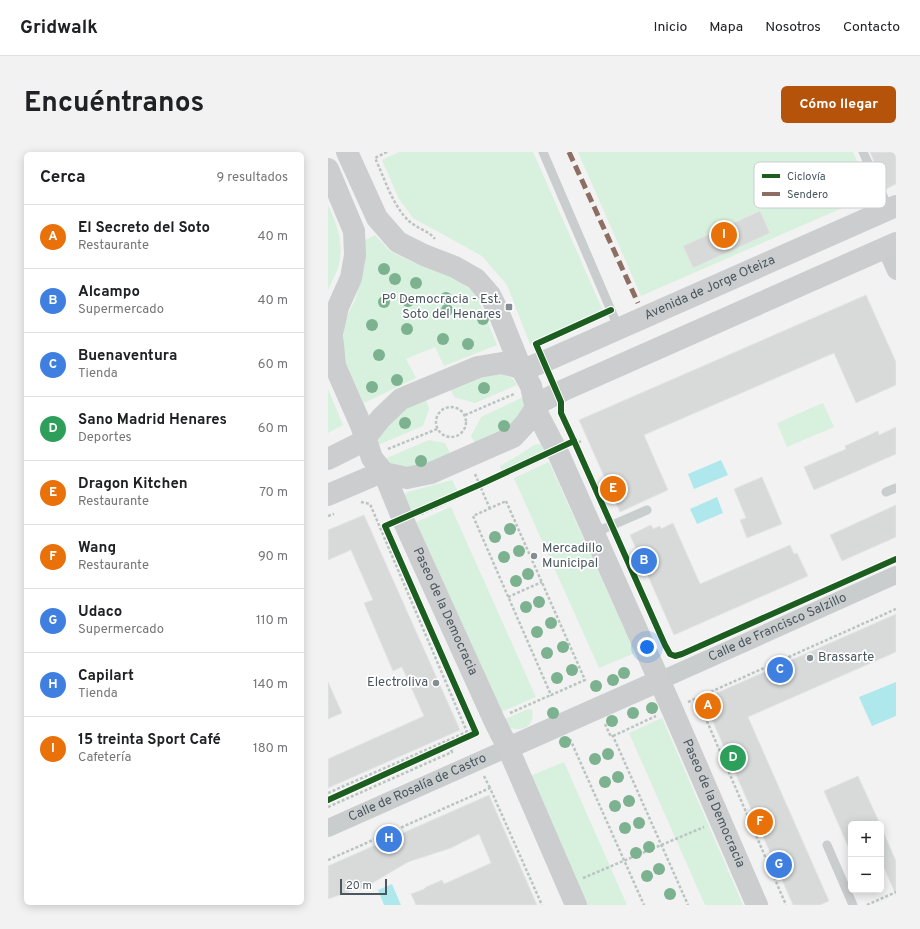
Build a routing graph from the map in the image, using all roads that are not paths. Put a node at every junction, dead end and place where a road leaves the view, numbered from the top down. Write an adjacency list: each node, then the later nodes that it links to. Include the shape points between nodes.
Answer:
1 (347, 152): 12 (street, Paseo de la Democracia, via 377,218 398,242 476,279 490,295)
2 (543, 152): 11 (lane)
3 (863, 152): 4 (lane)
4 (868, 162)
5 (328, 169): 14 (street, Paseo de la Democracia, via 354,231 355,255 351,278 338,307 332,334 335,366)
6 (886, 199): 7 (lane)
7 (894, 215): 8 (street, Avenida de Jorge Oteiza)
8 (862, 222): 9 (street, via 862,231 869,247); 11 (street, Avenida de Jorge Oteiza)
9 (886, 248): 10 (street); 13 (street, via 564,390)
10 (896, 271)
11 (619, 329): 12 (street, Avenida de Jorge Oteiza)
12 (522, 369): 13 (street, Paseo de la Democracia, via 532,386); 14 (street, via 502,363 478,367 401,399 381,418)
13 (535, 407): 16 (street, via 526,423 513,437 431,473 407,478); 21 (street, Paseo de la Democracia, via 567,446)
14 (366, 439): 15 (street); 16 (street, Paseo de la Democracia, via 372,458)
15 (328, 458)
16 (383, 473): 19 (street); 24 (street, Paseo de la Democracia, via 394,525)
17 (896, 488): 18 (lane)
18 (886, 492)
19 (331, 504)
20 (647, 510): 21 (lane)
21 (593, 533): 23 (street, Paseo de la Democracia)
22 (896, 575): 23 (street, Calle de Francisco Salzillo)
23 (659, 681): 24 (street); 28 (street, Paseo de la Democracia)
24 (508, 748): 25 (street, Calle de Rosalía de Castro); 27 (street, Paseo de la Democracia)
25 (328, 828)
26 (827, 845): 29 (lane)
27 (576, 905)
28 (757, 905)
29 (853, 905)

